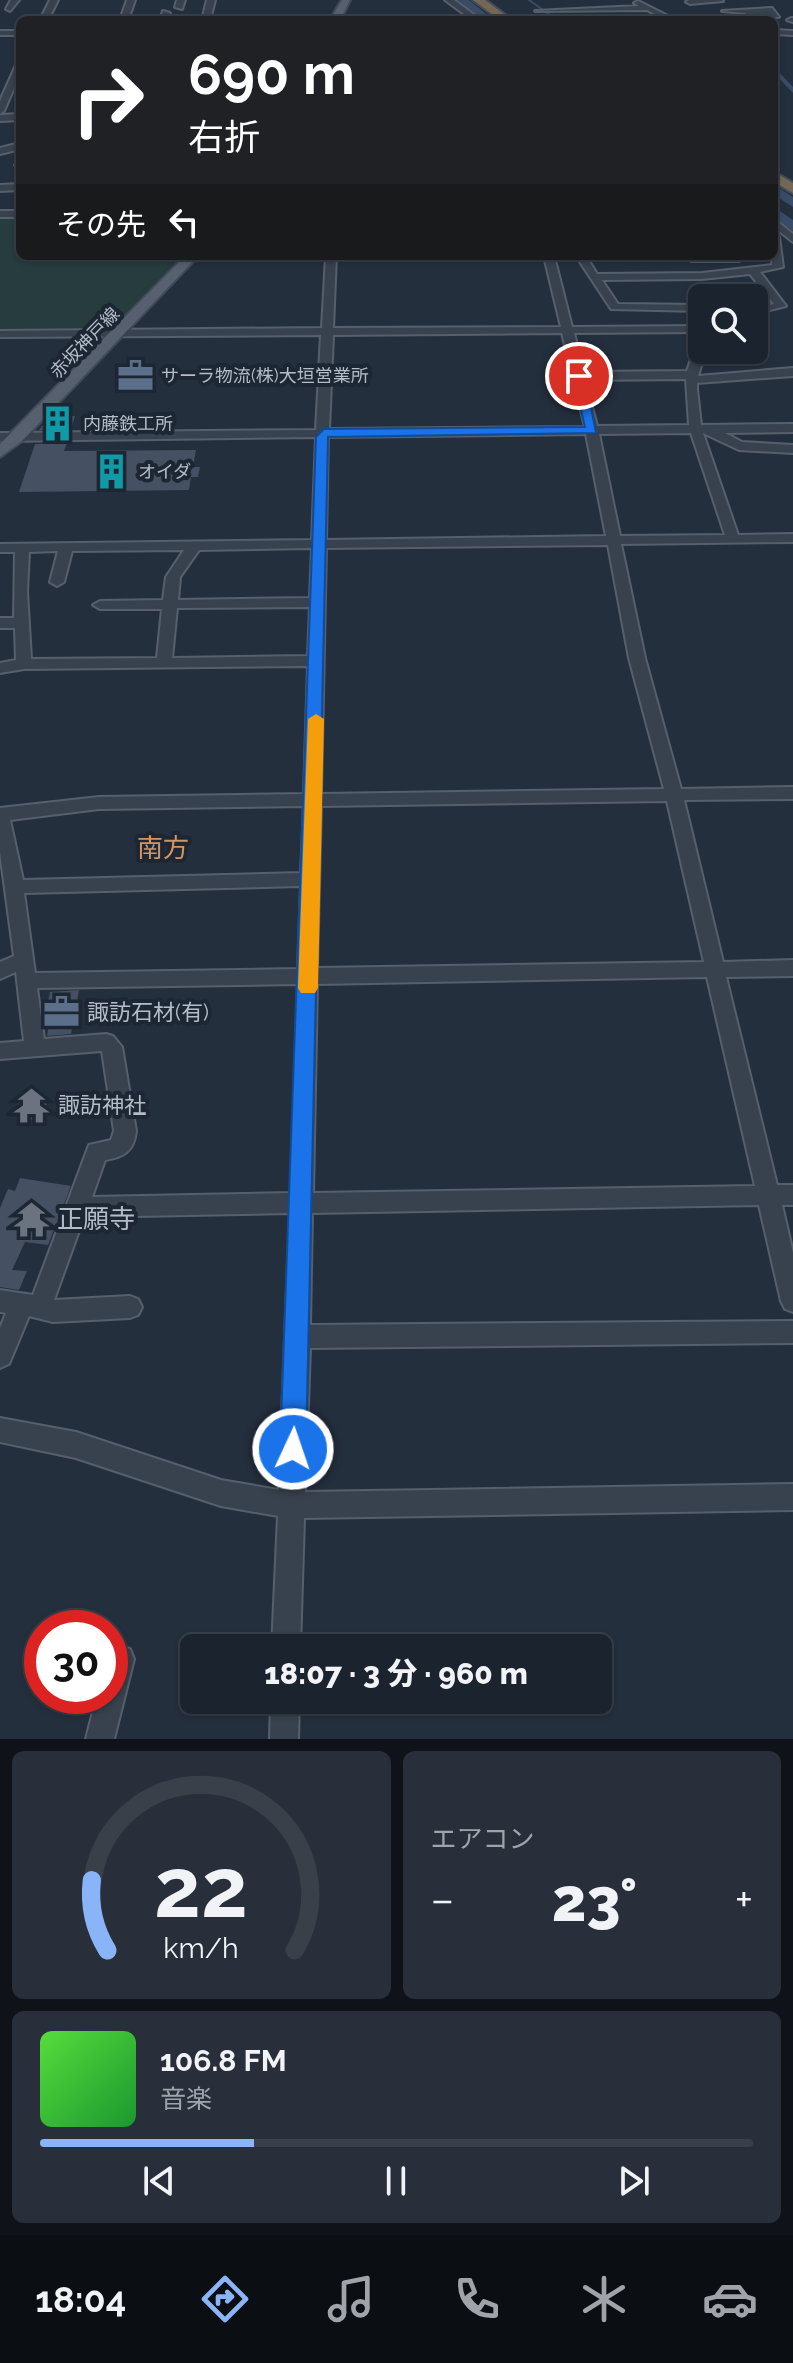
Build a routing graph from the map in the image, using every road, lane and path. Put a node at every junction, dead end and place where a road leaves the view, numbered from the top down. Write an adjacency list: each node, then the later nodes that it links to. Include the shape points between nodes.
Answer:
1 (15, 0): 9 (street)
2 (449, 0): 12 (street)
3 (478, 0): 13 (highway)
4 (718, 1): 6 (street); 11 (street)
5 (635, 2): 7 (street); 8 (street)
6 (690, 2)
7 (667, 3)
8 (648, 8): 14 (street, via 539,9); 15 (street)
9 (10, 9)
10 (747, 10): 11 (street)
11 (726, 11): 16 (street)
12 (471, 16)
13 (501, 16)
14 (547, 16)
15 (663, 16)
16 (730, 16)
17 (16, 78): 18 (street)
18 (4, 96): 19 (street); 20 (street)
19 (16, 97)
20 (0, 111)
21 (778, 226): 22 (street)
22 (793, 239)
23 (188, 260): 41 (main road, 赤坂神戸線)
24 (331, 260): 40 (street)
25 (550, 260): 39 (street)
26 (583, 260): 31 (street)
27 (695, 260): 30 (street)
28 (777, 260): 29 (street, via 778,267)
29 (753, 271): 30 (street); 33 (street)
30 (702, 276): 31 (street); 32 (street)
31 (594, 277): 34 (street, via 615,307)
32 (702, 284)
33 (784, 305): 36 (street)
34 (631, 307): 35 (street); 37 (street)
35 (688, 308)
36 (793, 318)
37 (688, 323)
38 (688, 327): 39 (street)
39 (567, 329): 40 (street); 45 (street)
40 (328, 331): 41 (street); 50 (street)
41 (120, 333): 42 (street); 52 (main road, 赤坂神戸線)
42 (0, 334)
43 (695, 364): 46 (street)
44 (793, 372): 46 (street)
45 (579, 376): 46 (street); 49 (street)
46 (693, 378): 47 (street)
47 (699, 425): 48 (street); 49 (street); 53 (street, via 739,446); 56 (street)
48 (793, 428)
49 (592, 431): 50 (street); 57 (street)
50 (324, 433): 52 (street); 58 (street)
51 (0, 437): 52 (street)
52 (17, 438): 54 (main road, 赤坂神戸線)
53 (793, 449)
54 (0, 452)
55 (793, 538): 56 (street)
56 (733, 539): 57 (street)
57 (615, 540): 58 (street); 76 (street, via 637,658)
58 (321, 543): 59 (street); 66 (street)
59 (194, 546): 60 (street); 68 (street, via 173,577)
60 (66, 547): 62 (street); 63 (street)
61 (0, 548): 62 (street)
62 (22, 548): 64 (street)
63 (57, 582)
64 (20, 591): 65 (street); 70 (street)
65 (0, 592)
66 (319, 602): 68 (street); 71 (street)
67 (100, 605): 68 (street)
68 (169, 605): 72 (street)
69 (0, 623): 70 (street)
70 (22, 623): 73 (street)
71 (317, 661): 72 (street); 77 (street)
72 (164, 663): 73 (street)
73 (24, 664): 74 (street)
74 (0, 668)
75 (793, 793): 76 (street)
76 (674, 795): 77 (street); 84 (street)
77 (313, 800): 78 (street, via 99,803); 80 (street)
78 (0, 814): 79 (street)
79 (6, 862): 81 (street)
80 (311, 879): 81 (street); 86 (street)
81 (13, 887): 82 (street)
82 (23, 960): 85 (street); 87 (street)
83 (793, 968): 84 (street)
84 (715, 969): 86 (street); 90 (street)
85 (0, 971)
86 (308, 976): 87 (street); 92 (street)
87 (28, 981): 88 (street)
88 (35, 1047): 89 (street); 93 (street, via 106,1042 112,1047 124,1142 97,1152)
89 (0, 1051)
90 (767, 1195): 91 (street); 92 (street); 94 (street)
91 (793, 1195)
92 (301, 1203): 93 (street); 98 (street)
93 (79, 1207): 95 (street)
94 (793, 1301)
95 (21, 1304): 96 (street, via 53,1311); 99 (street)
96 (130, 1307)
97 (793, 1332): 98 (street)
98 (298, 1337): 102 (street)
99 (0, 1356)
100 (0, 1430): 102 (street, via 76,1445 221,1493)
101 (793, 1497): 102 (street)
102 (290, 1505): 103 (street)
103 (286, 1634)
104 (106, 1714): 106 (street)
105 (285, 1714): 107 (street)
106 (100, 1739)
107 (284, 1739)

